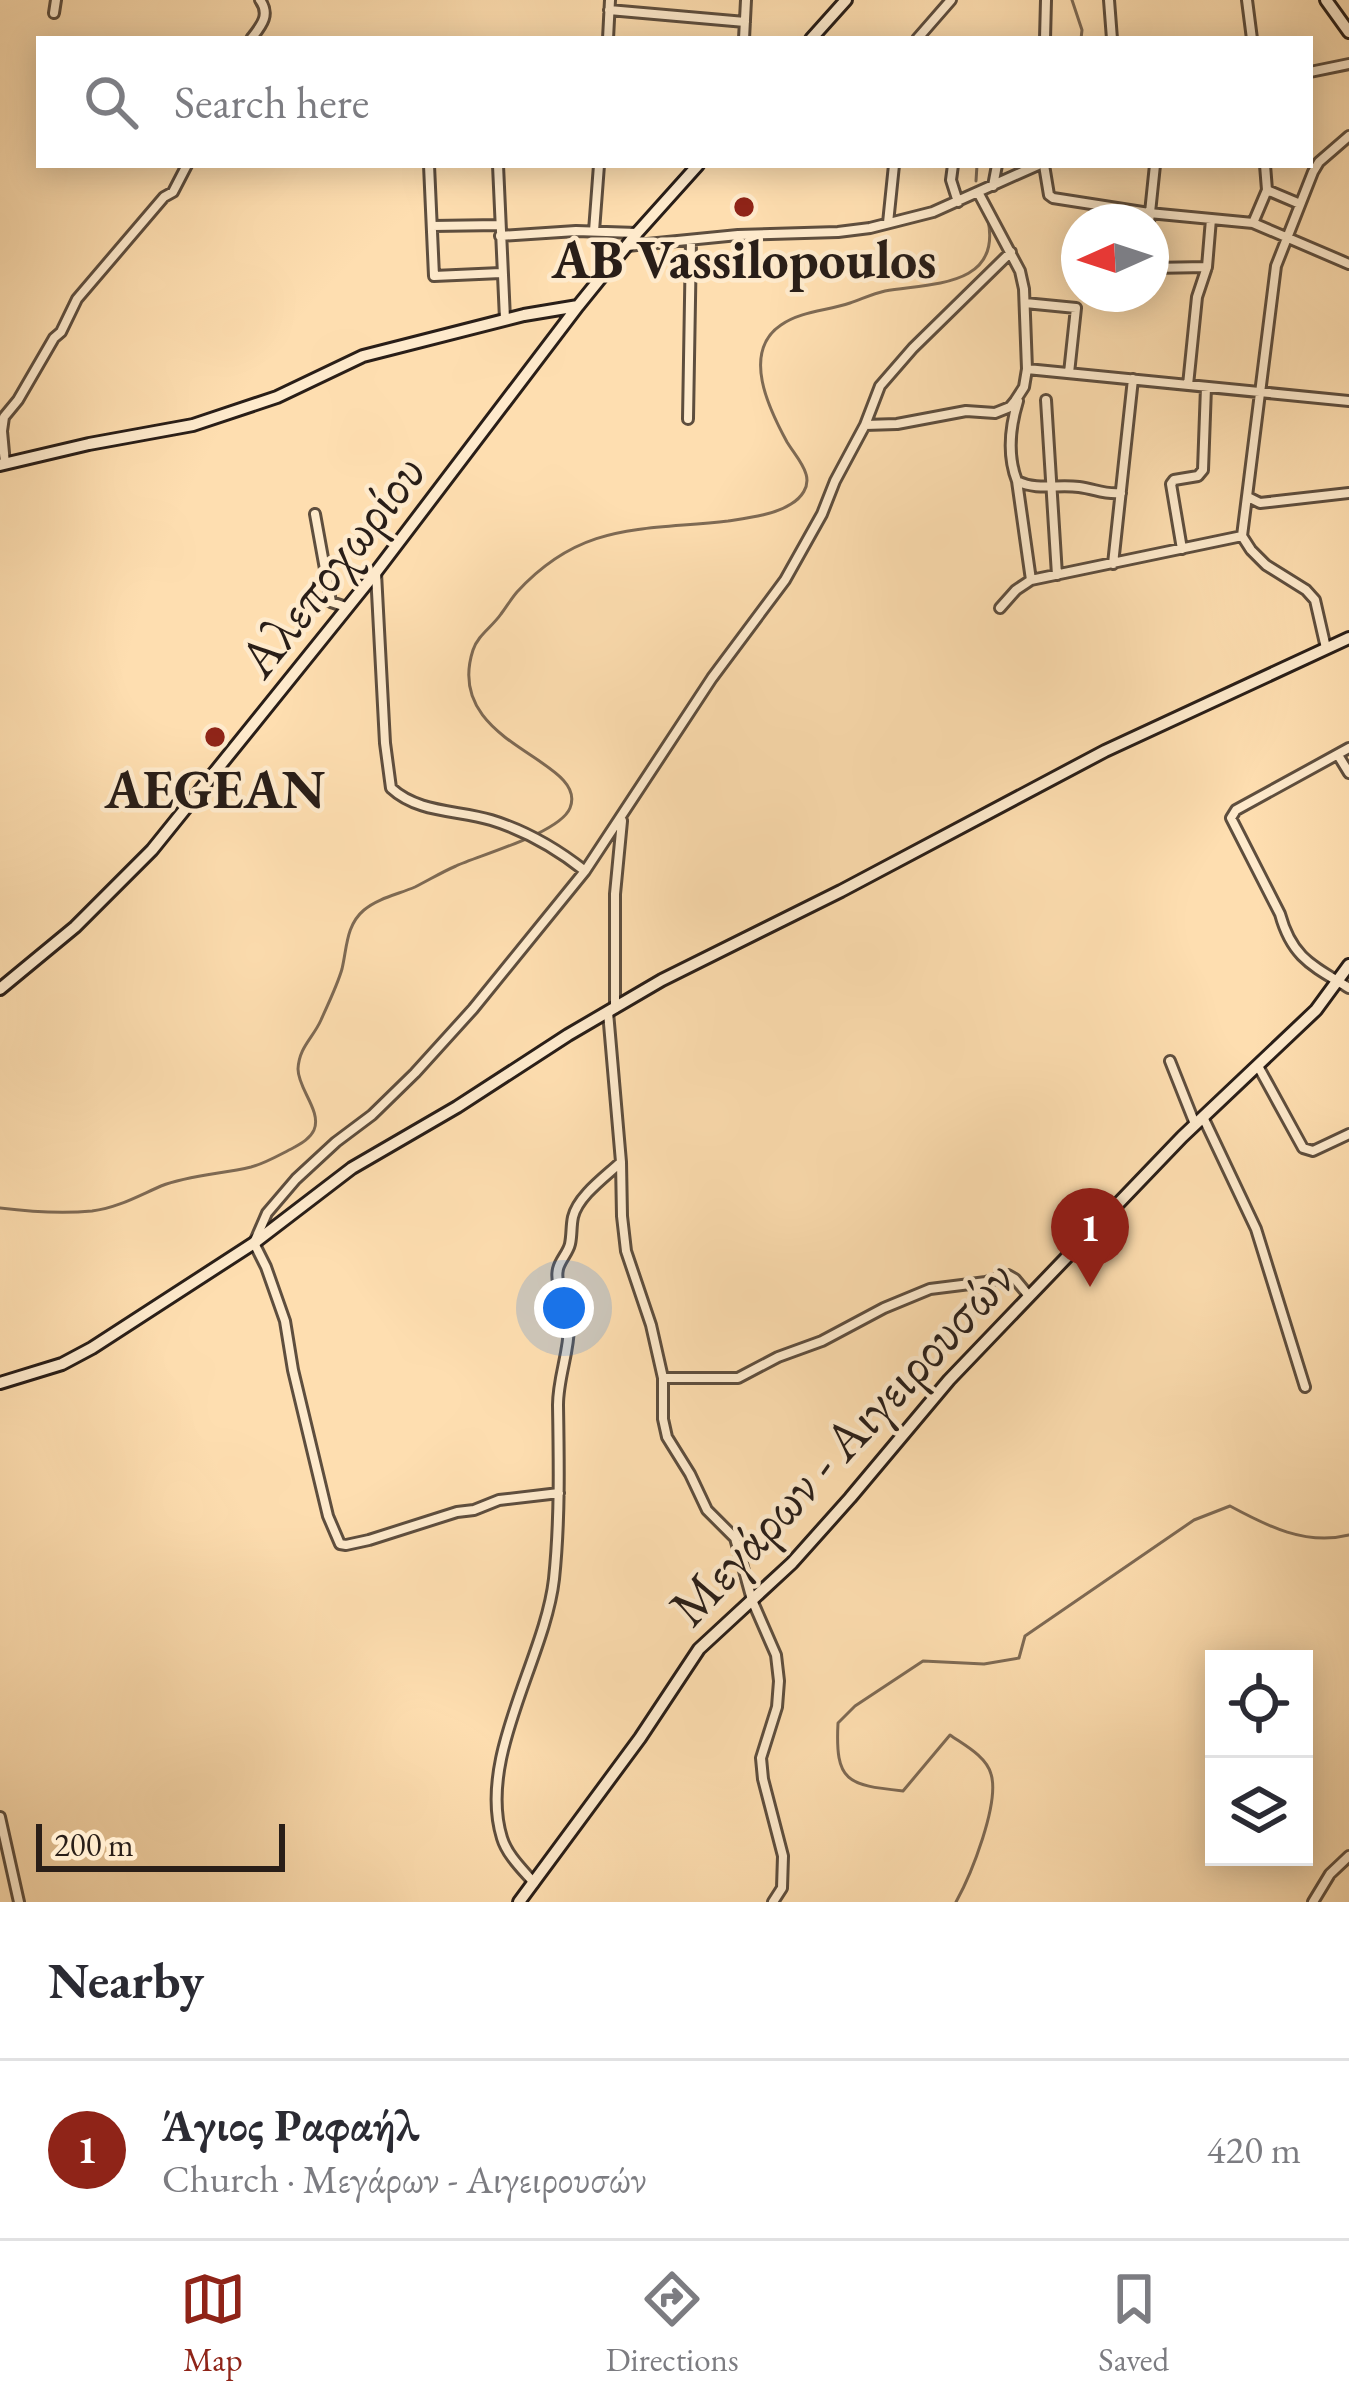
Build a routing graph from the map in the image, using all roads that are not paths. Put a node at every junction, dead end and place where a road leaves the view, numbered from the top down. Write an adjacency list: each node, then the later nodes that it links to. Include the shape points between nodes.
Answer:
1 (56, 0): 11 (street)
2 (260, 0): 15 (street, via 265,19)
3 (746, 0): 12 (street)
4 (846, 0): 18 (main road)
5 (951, 0): 14 (street)
6 (1046, 0): 19 (street)
7 (1109, 0): 20 (street)
8 (1247, 0): 21 (street)
9 (1326, 0): 13 (main road)
10 (610, 5): 12 (street); 16 (street)
11 (54, 13)
12 (745, 22): 17 (street)
13 (1349, 32)
14 (920, 35)
15 (253, 36)
16 (608, 36)
17 (744, 36)
18 (814, 36)
19 (1046, 36)
20 (1112, 36)
21 (1252, 36)
22 (1349, 64): 23 (street)
23 (1313, 71)
24 (1349, 136): 43 (street, via 1319,162)
25 (185, 168): 74 (street, via 77,299 4,417)
26 (429, 168): 48 (street)
27 (499, 168): 50 (street)
28 (599, 168): 49 (street)
29 (695, 168): 51 (main road, Αλεποχωρίου)
30 (894, 168): 47 (street)
31 (953, 168): 40 (street)
32 (996, 168): 37 (street)
33 (1034, 168): 37 (street)
34 (1042, 168): 41 (street, via 1052,198)
35 (1155, 168): 42 (street)
36 (1265, 168): 38 (street)
37 (993, 186): 39 (street)
38 (1267, 190): 43 (street); 46 (street)
39 (979, 194): 40 (street); 55 (street)
40 (958, 202): 47 (street)
41 (1083, 204)
42 (1150, 204)
43 (1300, 204): 52 (street)
44 (1169, 218): 45 (street)
45 (1211, 219): 46 (street); 57 (street)
46 (1252, 223): 52 (street)
47 (888, 224): 53 (street)
48 (432, 226): 50 (street); 59 (street, via 434,276)
49 (594, 230): 50 (street); 51 (street)
50 (500, 231): 59 (street)
51 (638, 233): 54 (main road, Αλεποχωρίου)
52 (1288, 239): 56 (street); 68 (street, via 1276,266)
53 (691, 241): 54 (street); 72 (street)
54 (627, 246): 61 (main road, Αλεποχωρίου)
55 (1011, 252): 60 (street); 73 (street, via 884,380)
56 (1349, 264)
57 (1207, 267): 58 (street); 66 (street)
58 (1169, 268)
59 (501, 274): 62 (street)
60 (1025, 303): 63 (street); 64 (street, via 1076,308)
61 (578, 306): 62 (main road); 84 (main road, Αλεποχωρίου)
62 (505, 321): 74 (main road, via 363,356 209,421)
63 (1027, 369): 64 (street); 69 (street)
64 (1069, 373): 65 (street)
65 (1133, 380): 66 (street); 77 (street)
66 (1188, 385): 67 (street)
67 (1206, 387): 68 (street); 82 (street, via 1203,470 1171,484)
68 (1260, 393): 71 (street); 79 (street)
69 (1021, 394): 73 (street, via 995,413); 75 (street, via 1010,434)
70 (1046, 400): 76 (street)
71 (1349, 401)
72 (688, 419)
73 (865, 425): 94 (street, via 784,580)
74 (3, 464)
75 (1017, 481): 76 (street); 86 (street)
76 (1050, 488): 77 (street); 85 (street)
77 (1121, 493): 83 (street)
78 (1349, 493): 79 (street, via 1260,503)
79 (1247, 496): 81 (street)
80 (314, 514): 87 (street, via 329,596)
81 (1242, 536): 82 (street); 90 (street, via 1266,565 1311,594)
82 (1182, 549): 83 (street)
83 (1113, 564): 85 (street)
84 (376, 572): 87 (main road, Αλεποχωρίου); 95 (street, via 392,788 413,804 537,838)
85 (1057, 575): 86 (street)
86 (1031, 580): 88 (street)
87 (347, 608): 98 (main road, Αλεποχωρίου, via 152,850)
88 (1000, 608)
89 (1349, 638): 90 (main road)
90 (1327, 650): 99 (main road, via 1105,752)
91 (1349, 748): 92 (street)
92 (1338, 754): 93 (street); 97 (street, via 1231,818 1298,954)
93 (1349, 773)
94 (623, 813): 95 (street); 99 (street)
95 (585, 871): 105 (street, via 416,1073 296,1179)
96 (1349, 965): 97 (main road, Μεγάρων - Αιγειρουσών)
97 (1343, 985): 101 (main road, Μεγάρων - Αιγειρουσών)
98 (0, 989)
99 (611, 1010): 104 (street); 105 (main road, via 352,1168)
100 (1170, 1060): 102 (street)
101 (1258, 1066): 102 (main road, Μεγάρων - Αιγειρουσών); 103 (street, via 1303,1148)
102 (1199, 1120): 106 (main road, Μεγάρων - Αιγειρουσών); 109 (street, via 1256,1229)
103 (1349, 1134)
104 (621, 1162): 107 (street, via 626,1251); 110 (street, via 577,1207 558,1269 569,1317 558,1402)
105 (254, 1243): 108 (main road, via 77,1357); 110 (street, via 285,1321 340,1544 516,1496)
106 (1029, 1296): 107 (street, via 1008,1276 938,1286 738,1378); 111 (main road, Μεγάρων - Αιγειρουσών)
107 (663, 1378): 111 (street, via 667,1437 707,1510 735,1538)
108 (0, 1383)
109 (1305, 1387)
110 (559, 1492): 114 (street, via 551,1604 499,1785 502,1838)
111 (752, 1600): 114 (main road, Μεγάρων - Αιγειρουσών, via 699,1649); 117 (street, via 779,1681 761,1758 783,1856)
112 (0, 1817): 115 (street)
113 (1349, 1856): 118 (street)
114 (533, 1883): 116 (main road, Μεγάρων - Αιγειρουσών)
115 (19, 1902)
116 (519, 1902)
117 (773, 1902)
118 (1313, 1902)

